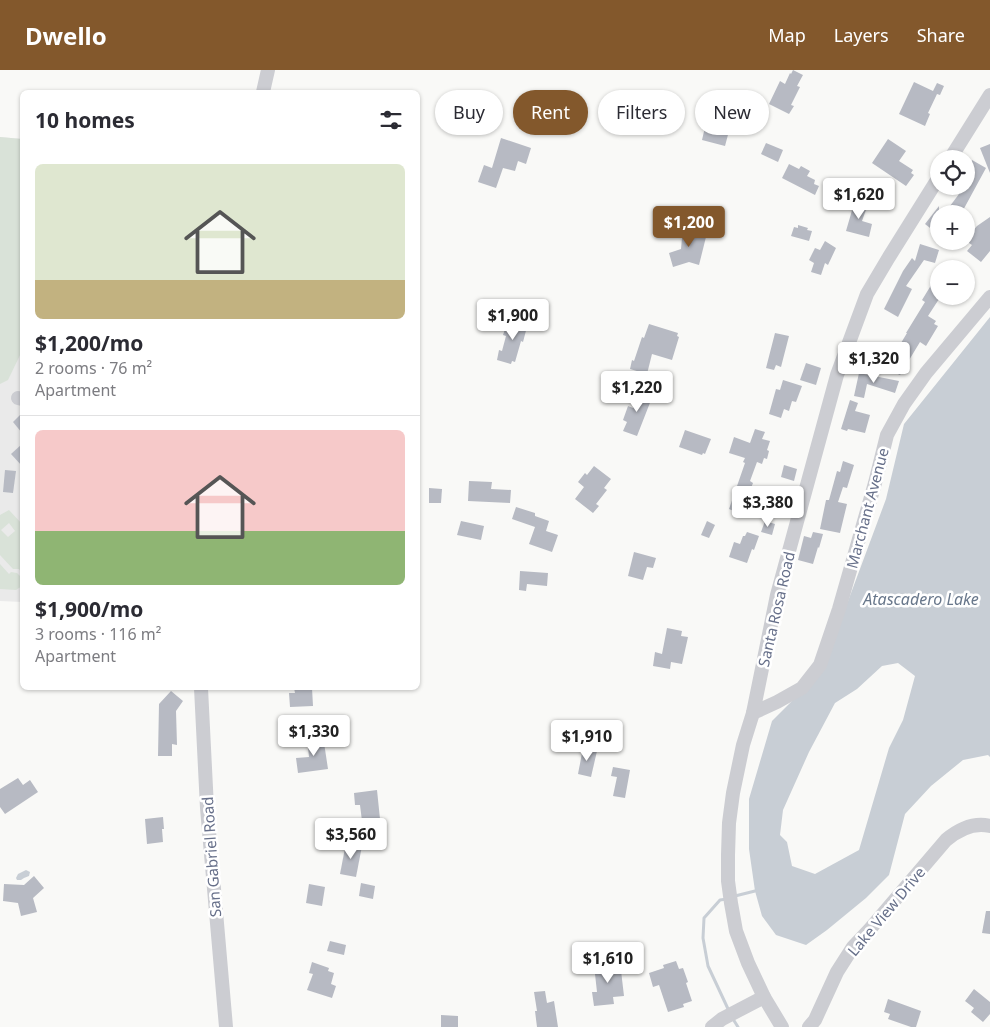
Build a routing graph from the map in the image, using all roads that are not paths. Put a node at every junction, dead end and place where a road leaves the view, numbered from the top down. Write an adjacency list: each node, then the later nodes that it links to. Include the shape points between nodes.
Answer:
1 (268, 70): 2 (street)
2 (263, 90)
3 (990, 95): 4 (street)
4 (956, 150)
5 (930, 192): 8 (street, Santa Rosa Road, via 867,294 837,375 778,595)
6 (990, 297): 8 (street, Marchant Avenue, via 926,373 887,435 839,609 820,665 802,688)
7 (201, 690): 12 (street, San Gabriel Road, via 209,832)
8 (753, 712): 10 (street, Santa Rosa Road, via 733,794 728,881 736,931)
9 (990, 826): 14 (street, Lake View Drive, via 965,828 946,840 853,947)
10 (764, 997): 11 (street); 13 (street, Santa Rosa Road)
11 (717, 1023)
12 (226, 1027)
13 (782, 1027)
14 (809, 1027)

